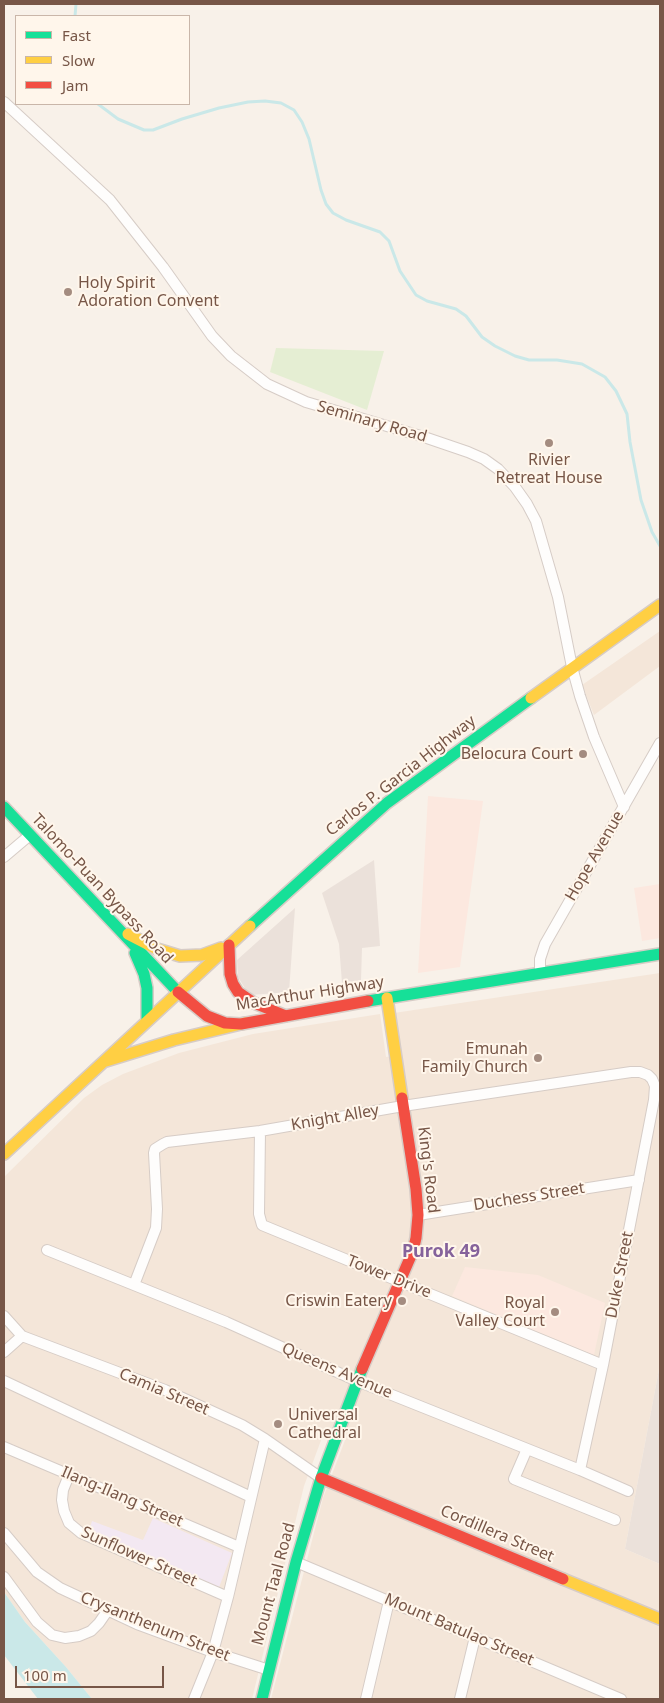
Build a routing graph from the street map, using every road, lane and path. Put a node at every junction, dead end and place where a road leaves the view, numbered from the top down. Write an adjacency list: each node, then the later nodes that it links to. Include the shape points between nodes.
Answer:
1 (4, 102): 3 (street, Seminary Road, via 110,200 212,336 231,356 267,384 306,402 448,444 484,459 498,469 528,504 536,521 558,597)
2 (660, 604): 3 (main road, Carlos P. Garcia Highway)
3 (572, 667): 6 (street, Seminary Road, via 594,737); 11 (main road, Carlos P. Garcia Highway, via 387,803)
4 (660, 743): 6 (street, Hope Avenue)
5 (4, 807): 7 (main road, Talomo-Puan Bypass Road)
6 (624, 807): 13 (street, Hope Avenue, via 546,944 540,959)
7 (30, 835): 8 (street); 9 (main road, Talomo-Puan Bypass Road)
8 (4, 858)
9 (116, 928): 10 (main road, Talomo-Puan Bypass Road); 11 (main road, via 157,949 180,956 202,955)
10 (130, 943): 14 (main road, Talomo-Puan Bypass Road); 17 (main road, via 146,982)
11 (229, 945): 14 (main road, Carlos P. Garcia Highway); 16 (main road, via 229,970 238,992 254,1004)
12 (660, 954): 13 (main road, MacArthur Highway)
13 (540, 972): 15 (main road, MacArthur Highway)
14 (178, 992): 17 (main road); 18 (main road, MacArthur Highway, via 211,1018 225,1023)
15 (387, 998): 16 (main road, MacArthur Highway); 21 (main road, King's Road)
16 (286, 1016): 18 (main road, MacArthur Highway)
17 (147, 1020): 19 (main road)
18 (246, 1023): 19 (main road, via 174,1040)
19 (101, 1063): 23 (main road)
20 (652, 1079): 21 (street, Knight Alley, via 640,1072 631,1072); 24 (street, Duke Street, via 655,1092)
21 (403, 1106): 22 (street, Knight Alley); 25 (main road, King's Road)
22 (260, 1131): 27 (street, Tower Drive, via 259,1214 262,1225); 28 (street, Knight Alley, via 167,1142 155,1149 156,1228)
23 (4, 1154)
24 (639, 1180): 25 (street, Duchess Street); 32 (street, Duke Street)
25 (418, 1214): 27 (main road, King's Road, via 413,1250)
26 (48, 1250): 28 (street, Queens Avenue)
27 (399, 1281): 32 (street, Tower Drive); 33 (main road, King's Road)
28 (134, 1285): 33 (street, Queens Avenue, via 226,1322)
29 (4, 1316): 30 (street, Camia Street)
30 (22, 1336): 31 (street); 35 (street, Camia Street, via 165,1390)
31 (4, 1352)
32 (603, 1366): 38 (street, Duke Street)
33 (356, 1381): 37 (street, Queens Avenue); 40 (main road, King's Road)
34 (4, 1382): 42 (street)
35 (265, 1439): 40 (street, Camia Street); 42 (street)
36 (4, 1447): 39 (street, Ilang-Ilang Street)
37 (527, 1449): 38 (street, Queens Avenue); 43 (street, via 514,1479)
38 (580, 1470): 41 (street, Queens Avenue)
39 (69, 1475): 45 (street, Ilang-Ilang Street); 48 (street, Sunflower Street, via 63,1490 64,1511 69,1523 81,1533)
40 (321, 1478): 46 (main road, Mount Taal Road); 51 (main road, Cordillera Street)
41 (628, 1491)
42 (251, 1497): 45 (street)
43 (615, 1520)
44 (4, 1533): 50 (street, Crysanthenum Street, via 37,1572 60,1588)
45 (239, 1547): 48 (street)
46 (296, 1562): 49 (street, Mount Batulao Street); 54 (main road, Mount Taal Road)
47 (4, 1577): 50 (street, via 37,1622 52,1635 65,1638 91,1631)
48 (228, 1597): 53 (street)
49 (388, 1600): 52 (street, Mount Batulao Street); 57 (street)
50 (108, 1610): 53 (street, Crysanthenum Street)
51 (660, 1619)
52 (475, 1637): 58 (street); 59 (street, Mount Batulao Street)
53 (213, 1652): 54 (street, Crysanthenum Street); 55 (street)
54 (268, 1670): 56 (main road, Mount Taal Road)
55 (194, 1699)
56 (262, 1699)
57 (366, 1699)
58 (460, 1699)
59 (621, 1699)

